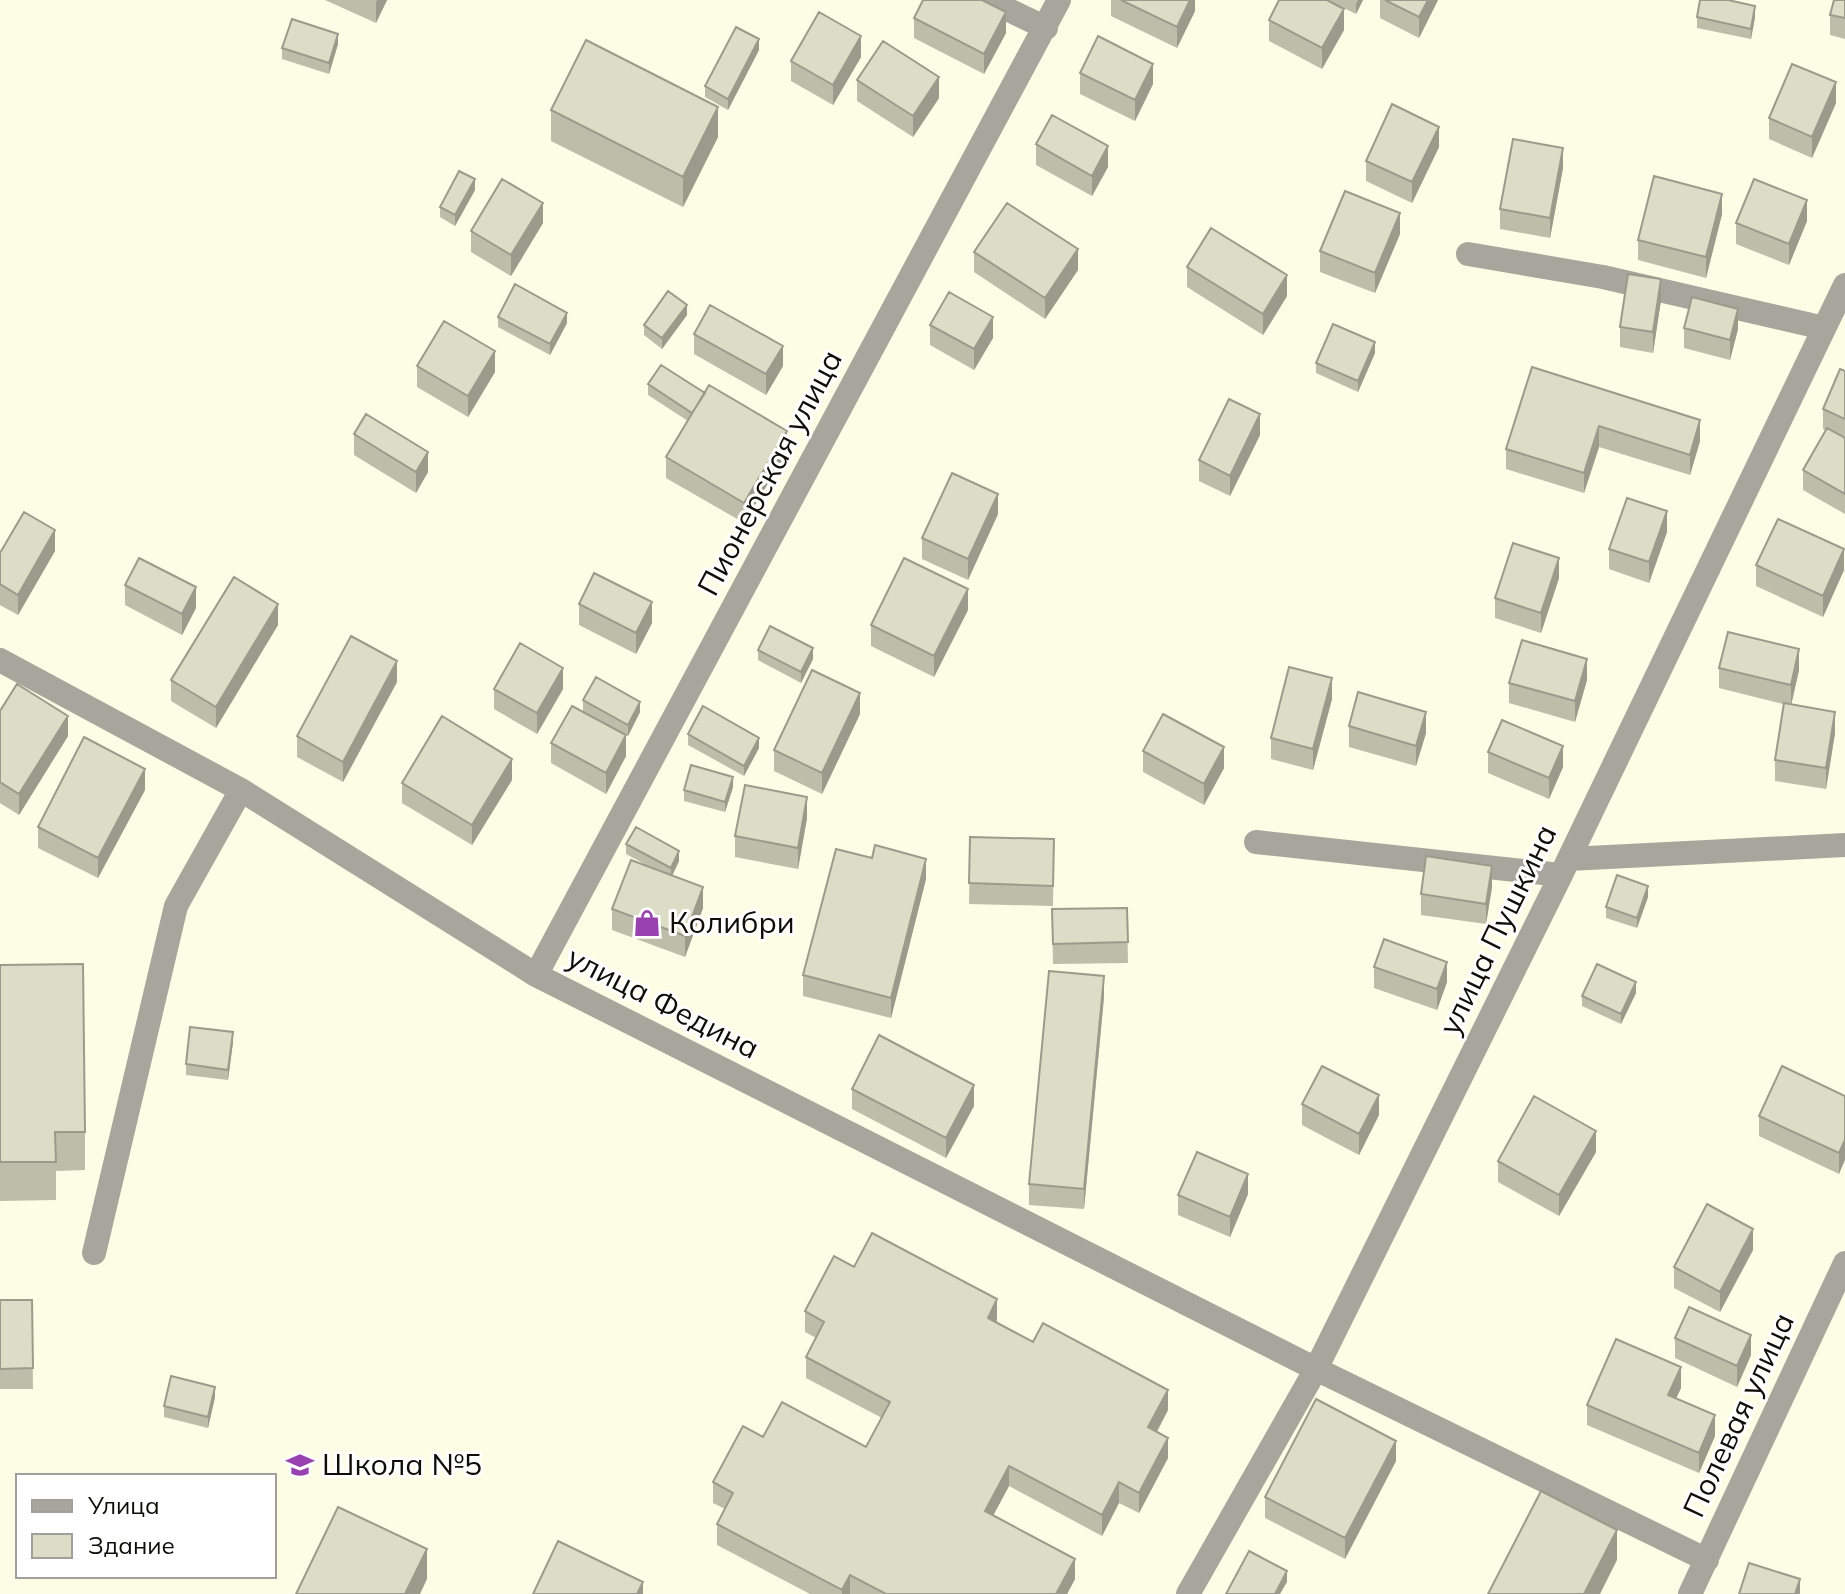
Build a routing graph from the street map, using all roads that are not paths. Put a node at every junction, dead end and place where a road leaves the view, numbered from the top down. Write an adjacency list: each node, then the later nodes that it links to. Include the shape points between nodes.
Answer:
1 (988, 0): 3 (street)
2 (1059, 0): 3 (street, Пионерская улица)
3 (1046, 28): 12 (street, Пионерская улица)
4 (1468, 254): 6 (street, via 1603,277)
5 (1845, 285): 6 (street, улица Пушкина)
6 (1824, 328): 11 (street, улица Пушкина)
7 (0, 660): 8 (street, улица Федина)
8 (241, 790): 12 (street, улица Федина); 13 (street, via 176,906)
9 (1256, 842): 11 (street)
10 (1845, 845): 11 (street)
11 (1565, 867): 15 (street, улица Пушкина)
12 (536, 975): 15 (street, улица Федина)
13 (94, 1253)
14 (1845, 1263): 16 (street, Полевая улица)
15 (1316, 1369): 16 (street, улица Федина); 17 (street, улица Пушкина)
16 (1707, 1560): 18 (street, Полевая улица)
17 (1188, 1594)
18 (1690, 1594)

